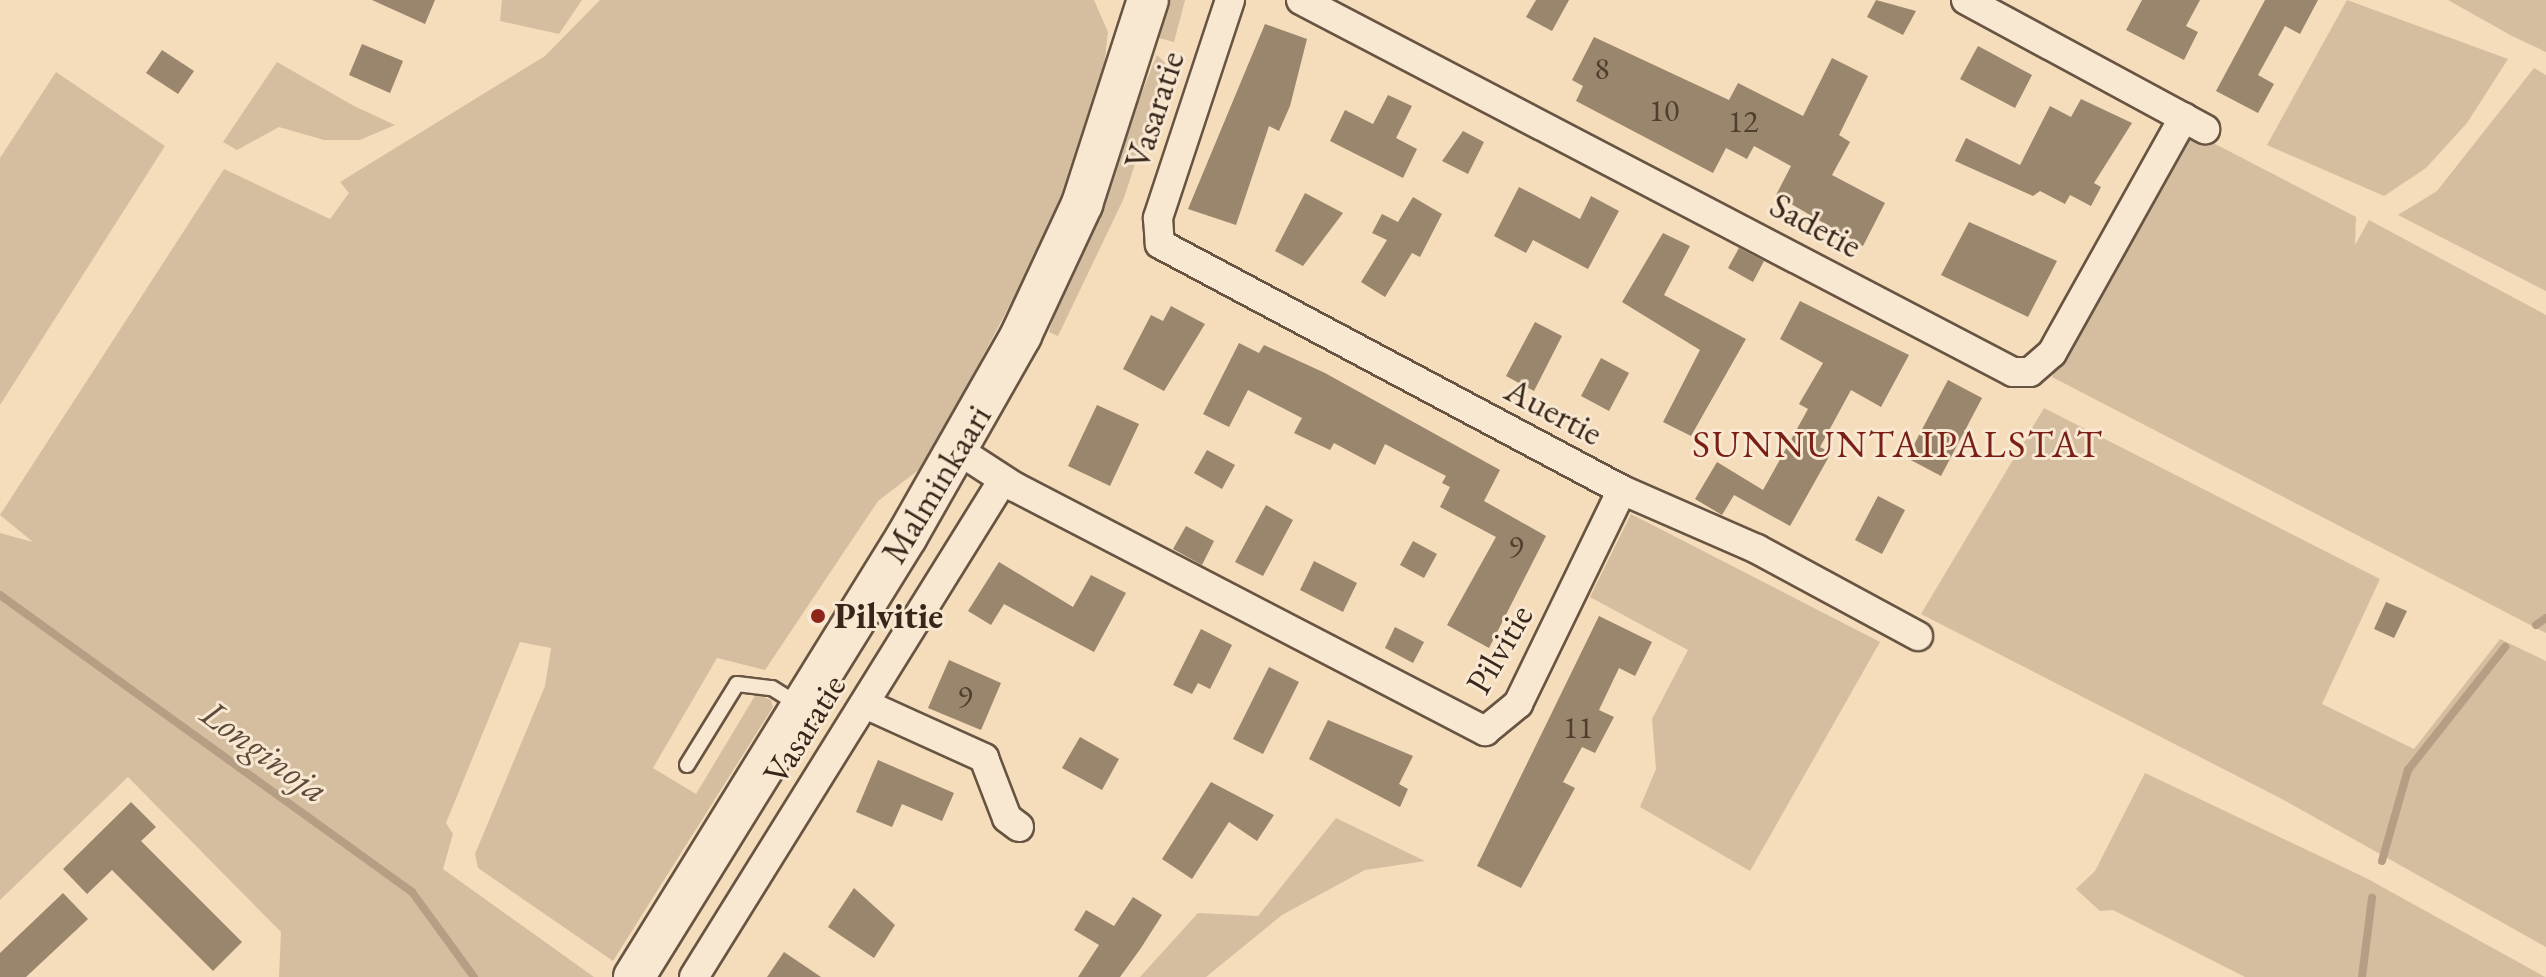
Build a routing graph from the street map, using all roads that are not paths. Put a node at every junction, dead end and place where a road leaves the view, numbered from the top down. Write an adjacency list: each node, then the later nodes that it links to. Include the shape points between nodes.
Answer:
1 (1230, 0): 5 (street, Vasaratie, via 1158,218)
2 (1301, 0): 3 (street, Sadetie, via 2013,372 2030,372 2052,353 2194,123)
3 (1966, 0)
4 (1139, 4): 6 (main road, Malminkaari, via 1082,204)
5 (1160, 244): 8 (street, Auertie)
6 (958, 450): 7 (street, Pilvitie); 11 (main road, Malminkaari)
7 (1003, 480): 8 (street, Pilvitie, via 1485,731 1498,727 1518,704); 10 (street, Vasaratie)
8 (1622, 490): 9 (street, Auertie, via 1757,549)
9 (1918, 636)
10 (865, 704): 13 (street, via 984,758 1007,818); 15 (street, Vasaratie)
11 (800, 706): 12 (lane, via 772,688 737,684); 14 (main road, Malminkaari)
12 (687, 765)
13 (1019, 827)
14 (634, 977)
15 (694, 977)

